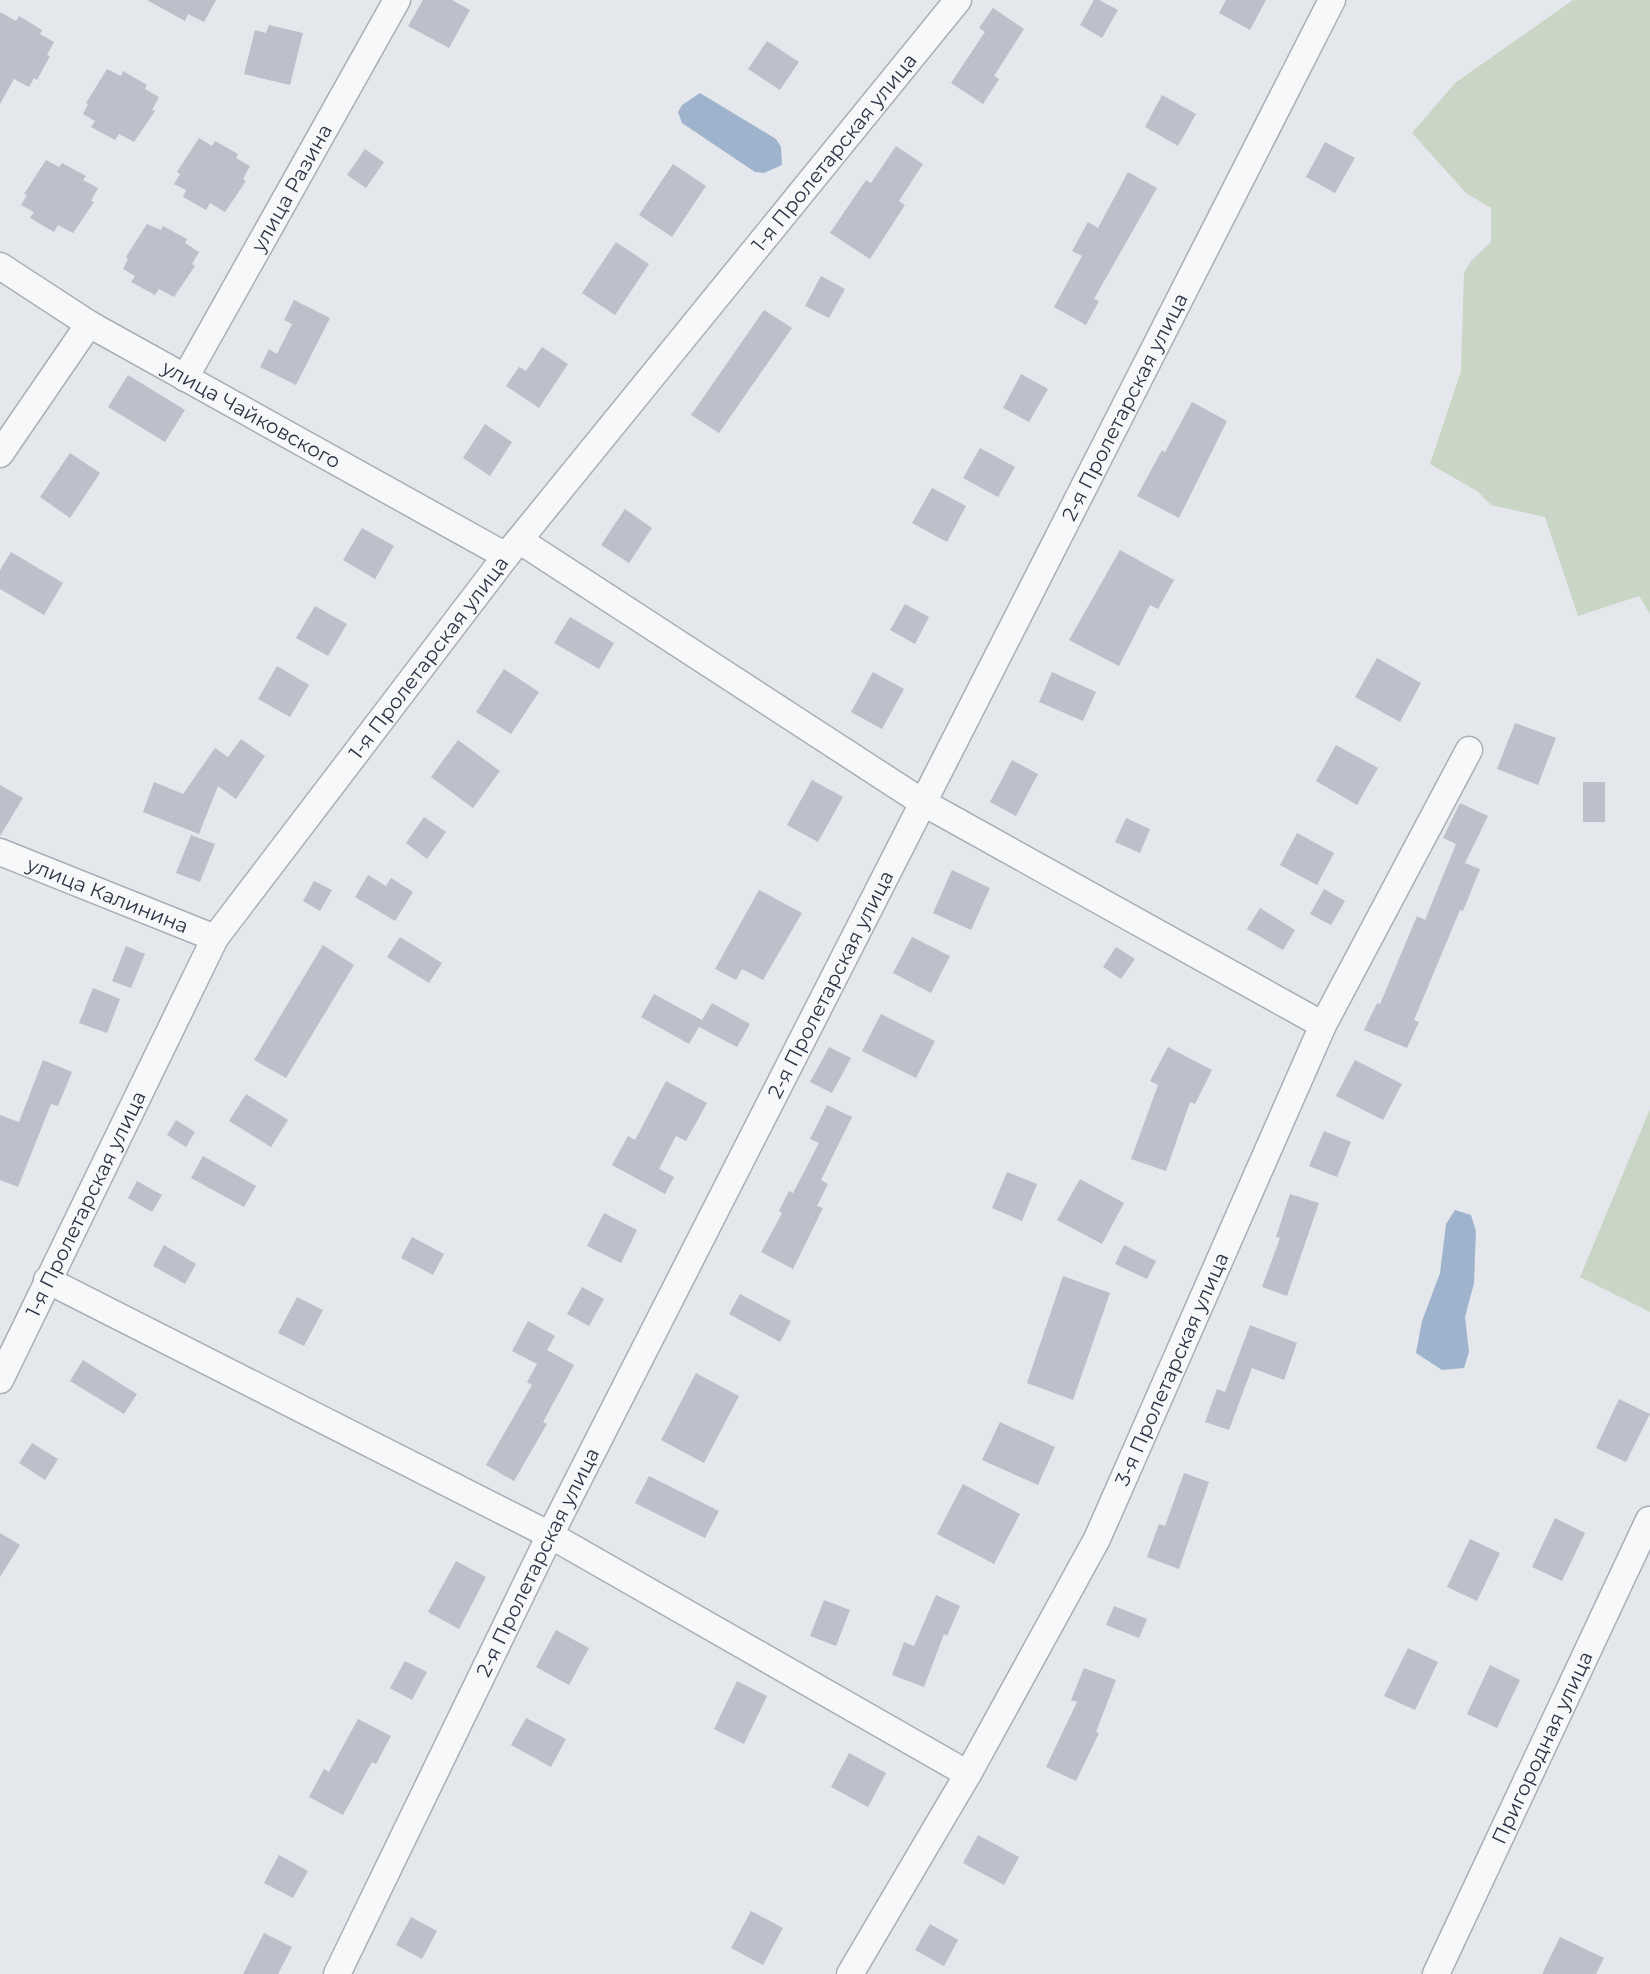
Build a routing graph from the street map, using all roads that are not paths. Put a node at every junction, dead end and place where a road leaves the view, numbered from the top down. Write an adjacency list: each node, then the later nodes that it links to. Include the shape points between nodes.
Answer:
1 (397, 0): 6 (street, улица Разина)
2 (958, 0): 8 (street, 1-я Пролетарская улица)
3 (1332, 0): 10 (street, 2-я Пролетарская улица)
4 (0, 266): 5 (street, улица Чайковского)
5 (89, 324): 6 (street, улица Чайковского); 7 (street)
6 (185, 378): 8 (street, улица Чайковского)
7 (0, 454)
8 (513, 548): 10 (street, улица Чайковского); 12 (street, 1-я Пролетарская улица)
9 (1469, 750): 13 (street, 3-я Пролетарская улица)
10 (922, 802): 13 (street, улица Чайковского); 17 (street, 2-я Пролетарская улица)
11 (0, 852): 12 (street, улица Калинина)
12 (215, 938): 14 (street, 1-я Пролетарская улица)
13 (1323, 1025): 18 (street, 3-я Пролетарская улица, via 1097,1539)
14 (47, 1280): 15 (street, 1-я Пролетарская улица); 17 (street)
15 (0, 1380)
16 (1649, 1520): 21 (street, Пригородная улица)
17 (550, 1535): 18 (street); 19 (street, 2-я Пролетарская улица)
18 (968, 1774): 20 (street, 3-я Пролетарская улица)
19 (337, 1974)
20 (850, 1974)
21 (1436, 1974)

